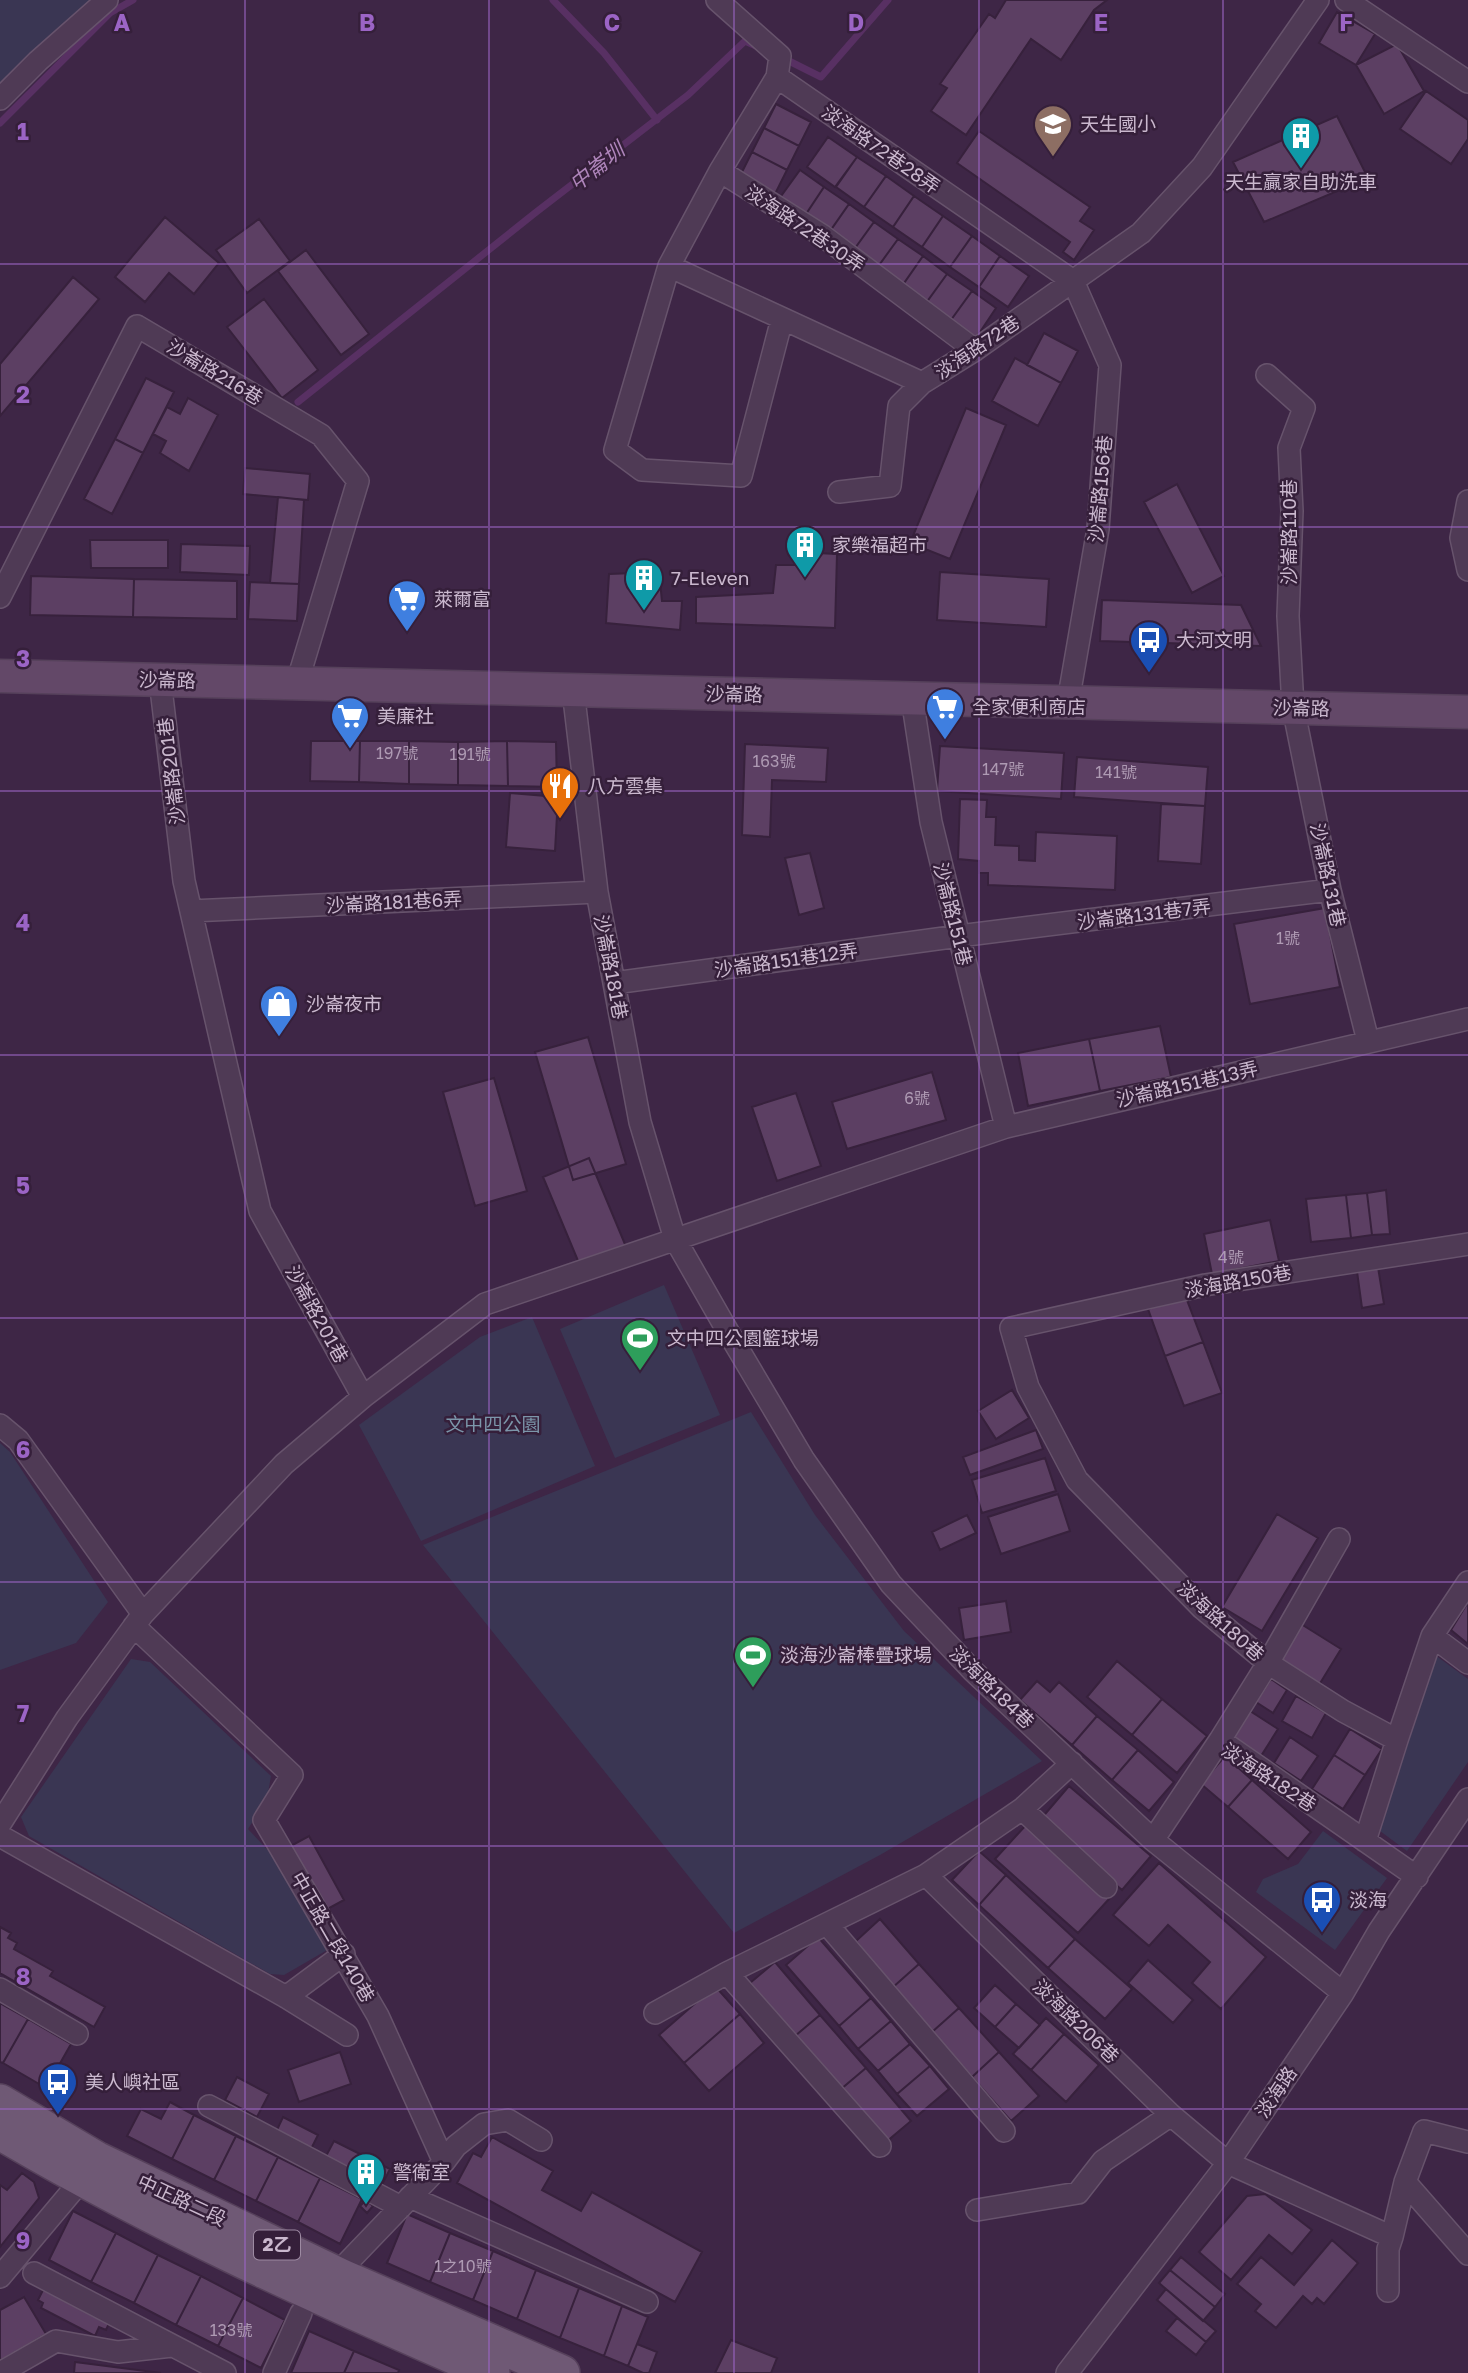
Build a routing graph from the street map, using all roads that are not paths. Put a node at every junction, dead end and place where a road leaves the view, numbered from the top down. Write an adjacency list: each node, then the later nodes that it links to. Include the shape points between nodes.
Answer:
1 (107, 0): 7 (street)
2 (717, 0): 5 (street, via 780,56)
3 (1318, 0): 10 (street, 淡海路72巷, via 1202,167 1141,233)
4 (1346, 0): 6 (street)
5 (777, 77): 8 (street); 10 (street, 淡海路72巷28弄)
6 (1468, 82)
7 (0, 99)
8 (720, 172): 9 (street); 12 (street, 淡海路72巷30弄, via 823,236)
9 (669, 266): 11 (street, 淡海路72巷); 11 (street, via 615,450 642,470 741,476)
10 (1073, 281): 12 (street, 淡海路72巷); 24 (street, 沙崙路156巷, via 1110,365 1098,529)
11 (782, 318): 14 (street, 淡海路72巷)
12 (975, 350): 14 (street, 淡海路72巷)
13 (1268, 375): 25 (street, 沙崙路110巷, via 1304,408 1289,448 1288,616)
14 (922, 383): 15 (street, via 898,406 890,486)
15 (839, 492)
16 (1468, 501): 17 (street, via 1461,538)
17 (1468, 569)
18 (0, 597): 21 (street, 沙崙路216巷, via 138,326 321,435 358,481)
19 (0, 676): 20 (street, 沙崙路)
20 (160, 680): 21 (street, 沙崙路); 29 (street, 沙崙路201巷)
21 (297, 683): 22 (street, 沙崙路)
22 (573, 690): 23 (street, 沙崙路); 28 (street, 沙崙路181巷)
23 (912, 698): 24 (street, 沙崙路); 30 (street, 沙崙路151巷, via 931,822)
24 (1068, 702): 25 (street, 沙崙路)
25 (1293, 707): 26 (street, 沙崙路); 27 (street, 沙崙路131巷)
26 (1468, 712)
27 (1330, 890): 30 (street, 沙崙路131巷7弄); 33 (street, 沙崙路131巷)
28 (597, 892): 29 (street, 沙崙路181巷6弄); 31 (street, 沙崙路181巷)
29 (191, 911): 38 (street, 沙崙路201巷, via 260,1211)
30 (959, 936): 31 (street, 沙崙路151巷12弄); 34 (street, 沙崙路151巷)
31 (614, 984): 35 (street, 沙崙路181巷, via 640,1122)
32 (1468, 1019): 33 (street, 沙崙路151巷13弄)
33 (1368, 1041): 34 (street, 沙崙路151巷13弄)
34 (1006, 1127): 35 (street)
35 (675, 1239): 38 (street, via 485,1304); 48 (street, 淡海路184巷, via 804,1460 891,1584 973,1671)
36 (1468, 1244): 37 (street, 淡海路150巷, via 1205,1285)
37 (1011, 1328): 44 (street, 淡海路180巷, via 1028,1387 1077,1480 1202,1608)
38 (363, 1397): 42 (street, via 284,1464)
39 (0, 1425): 42 (street, via 18,1440)
40 (1339, 1539): 44 (street)
41 (1468, 1582): 43 (street)
42 (139, 1620): 51 (street, via 67,1718); 59 (street, 中正路二段140巷, via 292,1775 264,1820)
43 (1432, 1636): 45 (street); 47 (street)
44 (1268, 1663): 46 (street); 47 (street, 淡海路180巷)
45 (1468, 1663)
46 (1220, 1740): 53 (street, 淡海路182巷); 54 (street, 淡海路182巷)
47 (1397, 1740): 54 (street)
48 (1072, 1763): 50 (street); 53 (street, 淡海路184巷)
49 (1468, 1799): 56 (street, 淡海路)
50 (1022, 1809): 55 (street); 57 (street)
51 (0, 1824)
52 (0, 1836): 63 (street)
53 (1153, 1840): 62 (street, 淡海路184巷)
54 (1365, 1841): 56 (street, 淡海路182巷)
55 (926, 1875): 58 (street); 69 (street, 淡海路206巷)
56 (1417, 1877): 62 (street, 淡海路)
57 (1106, 1887)
58 (827, 1924): 60 (street); 70 (street)
59 (344, 1954): 63 (street); 75 (street, 中正路二段140巷, via 379,2016)
60 (727, 1973): 64 (street); 74 (street)
61 (0, 1989): 65 (street)
62 (1343, 1993): 76 (street, 淡海路)
63 (286, 1997): 66 (street)
64 (656, 2012)
65 (77, 2034)
66 (347, 2035)
67 (0, 2102): 77 (main road, 中正路二段 / 2乙)
68 (209, 2106): 79 (street)
69 (1171, 2115): 76 (street, 淡海路206巷); 80 (street, via 1103,2161 1078,2193)
70 (1004, 2131)
71 (0, 2132): 77 (main road, 中正路二段 / 2乙)
72 (541, 2140): 75 (street, via 508,2120 484,2124)
73 (1468, 2142): 78 (street, via 1424,2131)
74 (880, 2146)
75 (444, 2162): 79 (street)
76 (1228, 2163): 81 (street, 淡海路206巷); 95 (street, 淡海路)
77 (90, 2170): 84 (street); 85 (main road, 中正路二段 / 2乙); 93 (main road, 中正路二段 / 2乙, via 333,2304)
78 (1405, 2182): 81 (street); 82 (street)
79 (406, 2202): 85 (street, via 348,2262); 87 (street)
80 (978, 2210)
81 (1392, 2237): 86 (street)
82 (1468, 2254)
83 (34, 2273): 89 (street)
84 (0, 2277)
85 (342, 2277): 94 (main road, 中正路二段 / 2乙)
86 (1388, 2291)
87 (648, 2302)
88 (301, 2313): 92 (street)
89 (172, 2346): 90 (street, via 118,2352 56,2341); 91 (street)
90 (0, 2373)
91 (225, 2373)
92 (274, 2373)
93 (492, 2373)
94 (562, 2373)
95 (1067, 2373)

